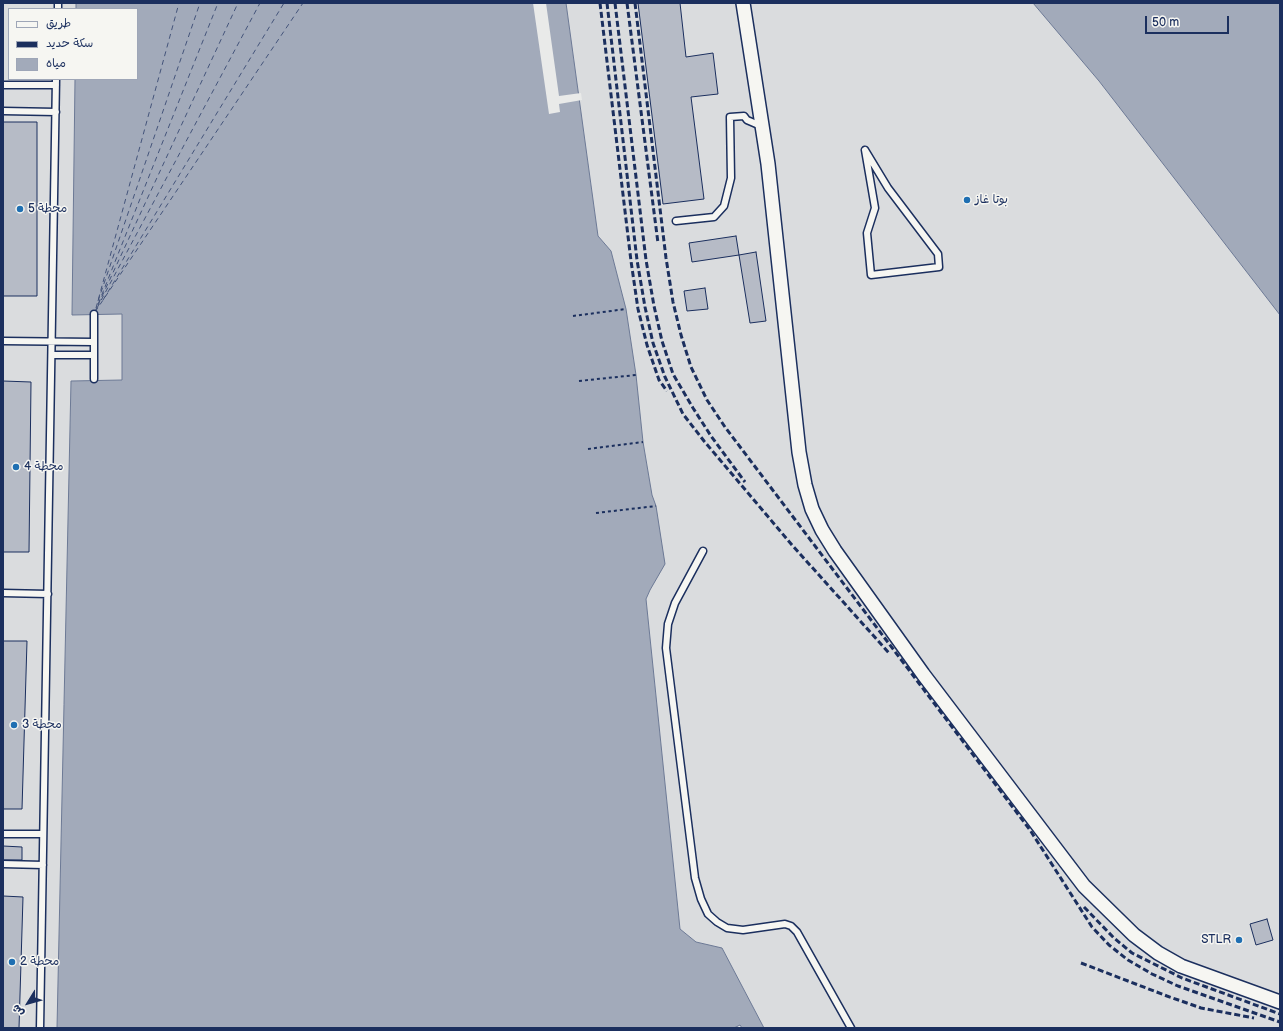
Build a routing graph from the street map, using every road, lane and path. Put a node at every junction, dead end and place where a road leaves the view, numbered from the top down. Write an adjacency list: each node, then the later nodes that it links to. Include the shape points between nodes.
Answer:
1 (743, 3): 6 (street)
2 (56, 82): 3 (lane); 5 (lane)
3 (3, 85)
4 (3, 111): 5 (lane)
5 (56, 112): 13 (lane)
6 (761, 126): 8 (lane, via 744,116 730,117 731,178 724,206 714,217); 31 (street, via 769,172 799,452 812,509 822,530 923,674 1084,886 1134,935 1158,953 1181,966)
7 (865, 150): 7 (lane, via 875,208 867,233 871,275 939,267 938,254 888,188)
8 (676, 221)
9 (626, 309): 11 (path)
10 (94, 314): 14 (lane)
11 (573, 316)
12 (3, 341): 13 (lane)
13 (52, 342): 14 (lane); 15 (lane)
14 (93, 342): 16 (lane)
15 (52, 355): 16 (lane); 26 (lane)
16 (93, 355): 18 (lane)
17 (636, 375): 19 (path)
18 (94, 380)
19 (579, 381)
20 (643, 442): 21 (path)
21 (588, 449)
22 (656, 506): 23 (path)
23 (596, 513)
24 (703, 551): 33 (lane, via 675,603 668,624 666,648 694,878 708,914 727,928 743,930 785,924 791,926 797,932)
25 (3, 593): 26 (lane)
26 (48, 594): 28 (lane)
27 (3, 834): 28 (lane)
28 (43, 834): 30 (lane)
29 (3, 864): 30 (lane)
30 (43, 865): 32 (lane)
31 (1280, 1002)
32 (40, 1028)
33 (851, 1028)

